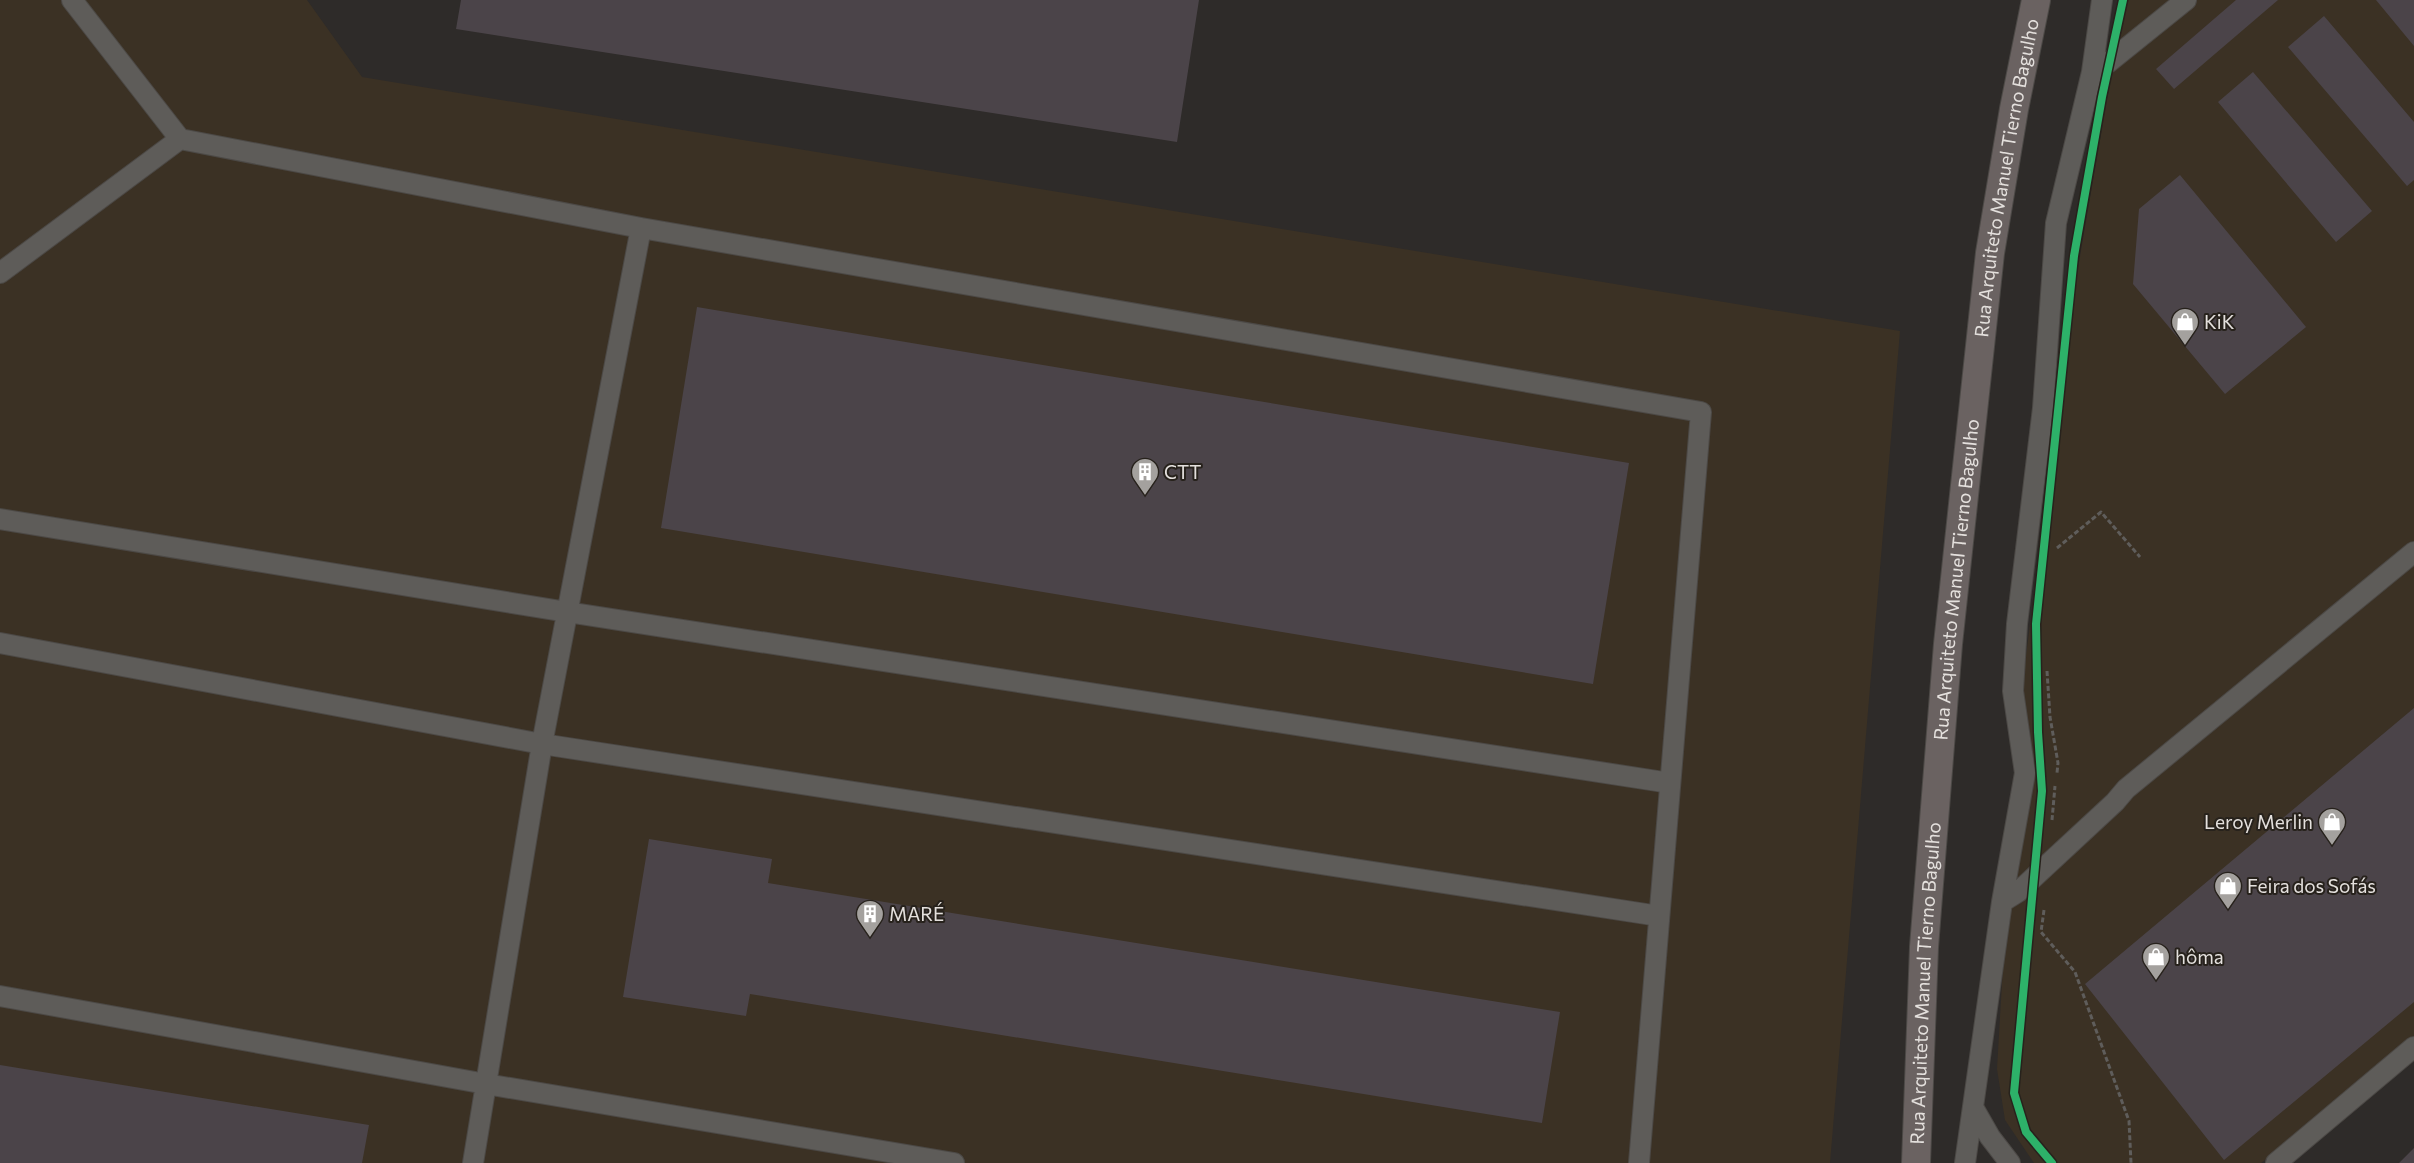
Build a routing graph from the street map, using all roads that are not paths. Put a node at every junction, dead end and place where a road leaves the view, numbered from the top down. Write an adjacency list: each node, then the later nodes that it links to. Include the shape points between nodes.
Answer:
1 (72, 0): 6 (lane)
2 (2036, 0): 24 (main road, Rua Arquiteto Manuel Tierno Bagulho, via 1990,253 1948,644 1924,947)
3 (2102, 0): 5 (lane)
4 (2186, 0): 5 (lane)
5 (2092, 72): 15 (lane, via 2056,223 2043,408 2016,634 2013,691 2025,773)
6 (180, 139): 7 (lane); 8 (lane)
7 (641, 228): 11 (lane); 14 (lane, via 1700,412)
8 (0, 273)
9 (0, 520): 11 (lane)
10 (2414, 552): 15 (lane, via 2126,789 2018,892)
11 (567, 612): 13 (lane); 14 (lane)
12 (0, 643): 13 (lane)
13 (542, 744): 16 (lane); 19 (lane)
14 (1670, 783): 16 (lane)
15 (2002, 902): 20 (lane)
16 (1659, 916): 23 (lane)
17 (0, 996): 19 (lane)
18 (2414, 1047): 27 (lane)
19 (486, 1084): 21 (lane); 22 (lane)
20 (1974, 1109): 25 (lane); 26 (lane)
21 (473, 1163)
22 (954, 1163)
23 (1639, 1163)
24 (1916, 1163)
25 (1965, 1163)
26 (2010, 1163)
27 (2276, 1163)

